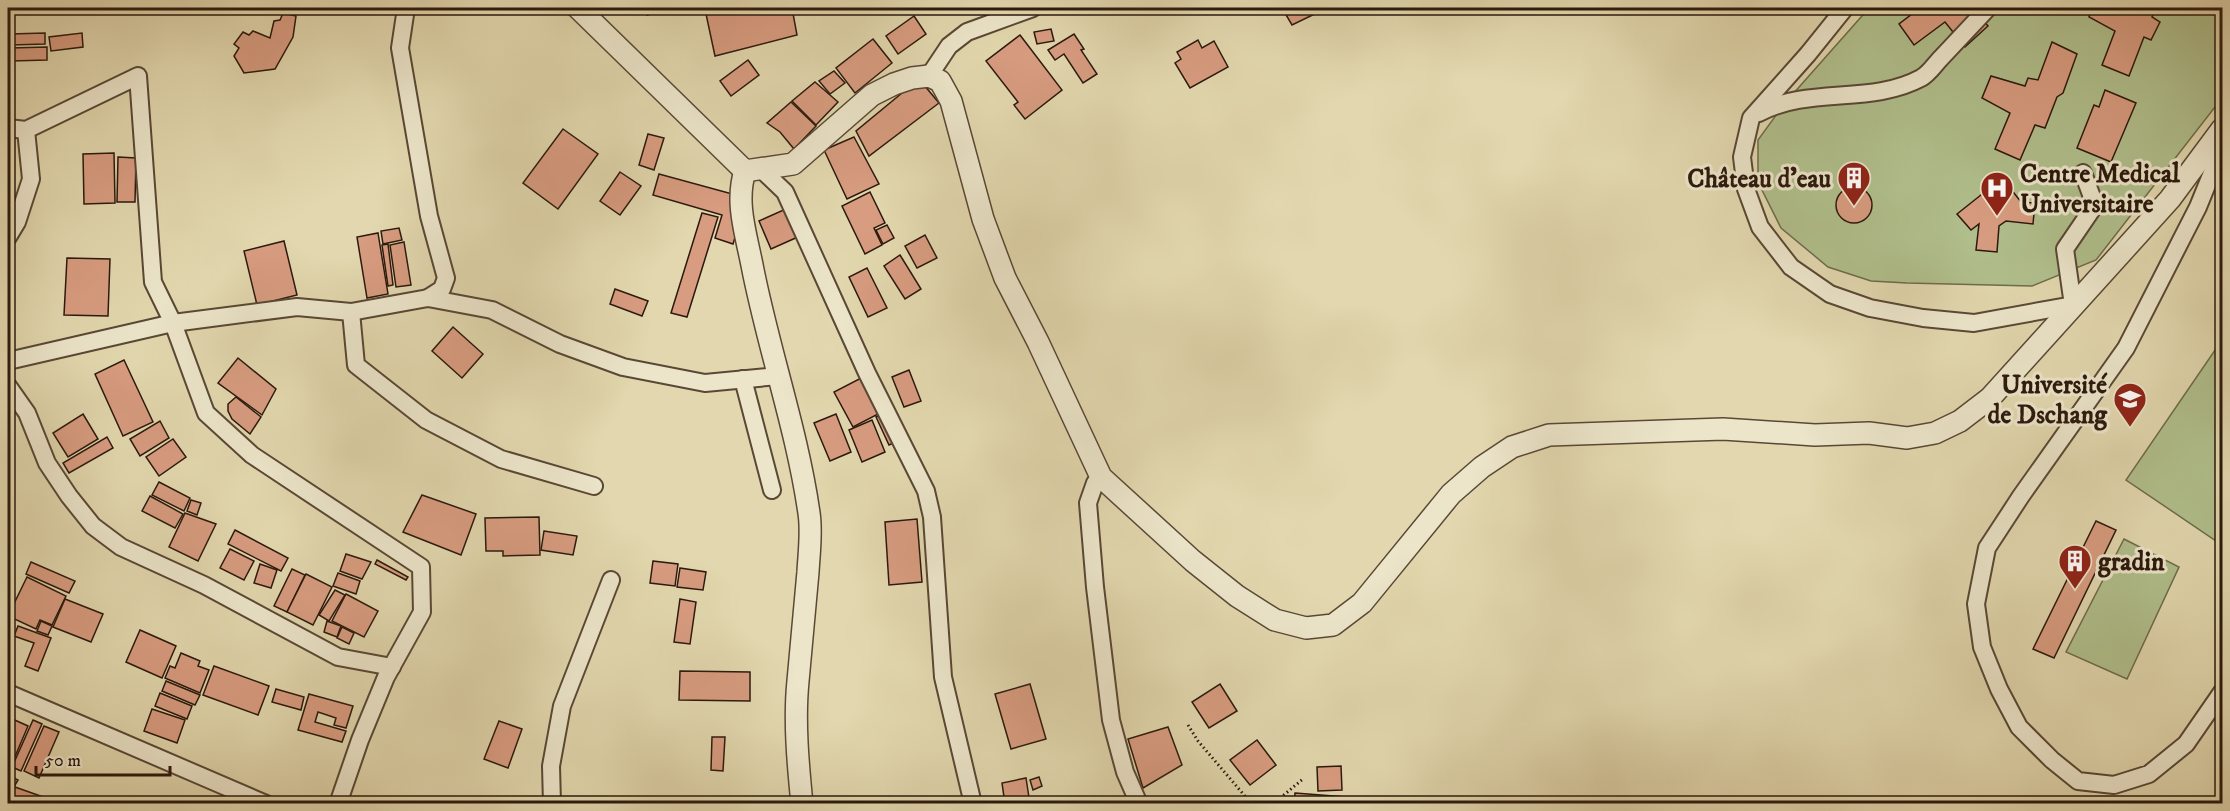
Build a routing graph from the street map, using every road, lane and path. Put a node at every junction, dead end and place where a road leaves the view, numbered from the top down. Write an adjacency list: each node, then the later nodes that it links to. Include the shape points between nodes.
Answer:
1 (406, 8): 15 (street, via 400,48 429,216 446,278 442,289)
2 (578, 8): 12 (street)
3 (1033, 8): 6 (street, via 967,32 949,46)
4 (1845, 8): 7 (street)
5 (1989, 8): 7 (street, via 1923,77 1888,90 1775,105)
6 (929, 76): 12 (street, via 894,84 872,95 793,164); 23 (street, via 940,81 951,101 983,219 1005,278)
7 (1750, 118): 16 (street, via 1742,157 1746,189 1760,227 1791,267 1830,294 1870,308 1974,323)
8 (8, 128): 9 (street)
9 (26, 129): 14 (street, via 31,179); 18 (street, via 138,76 153,282)
10 (2223, 129): 16 (street, via 2170,199)
11 (2223, 148): 28 (street, via 2198,207 2126,348 1988,548 1976,604 1982,647 2019,727 2078,781 2114,785 2149,774 2186,744)
12 (754, 171): 20 (street, via 740,186 742,213); 37 (street, via 785,192 867,373 926,490 933,517 943,677)
13 (2083, 172): 16 (street, via 2094,205 2065,249)
14 (8, 237)
15 (428, 298): 17 (street); 21 (street, via 492,310 560,344 623,367 705,383)
16 (2073, 305): 23 (street, via 1990,398 1960,421 1935,433 1907,438 1869,433 1815,435 1723,429 1594,432 1549,435 1512,447 1451,494 1362,603 1334,625 1306,628 1275,621 1246,603 1193,561)
17 (351, 312): 18 (street, via 297,307); 24 (street, via 356,365 426,420 501,459)
18 (173, 323): 19 (street); 27 (street, via 206,413 252,455 421,567 422,612)
19 (8, 361)
20 (778, 376): 21 (street); 36 (street, via 809,514 810,546 797,684)
21 (743, 379): 25 (street)
22 (8, 386): 27 (street, via 27,413 47,463 69,496 93,526 121,547 204,585 338,657)
23 (1101, 477): 38 (street, via 1088,503 1095,587 1111,720 1125,772)
24 (594, 486)
25 (772, 489)
26 (611, 580): 35 (street, via 562,706 551,765)
27 (392, 667): 34 (street, via 360,740)
28 (2223, 692)
29 (8, 693): 33 (street)
30 (1188, 725): 32 (path)
31 (1303, 779): 39 (path)
32 (1250, 803)
33 (266, 804)
34 (338, 804)
35 (552, 804)
36 (802, 804)
37 (973, 804)
38 (1139, 804)
39 (1273, 804)

